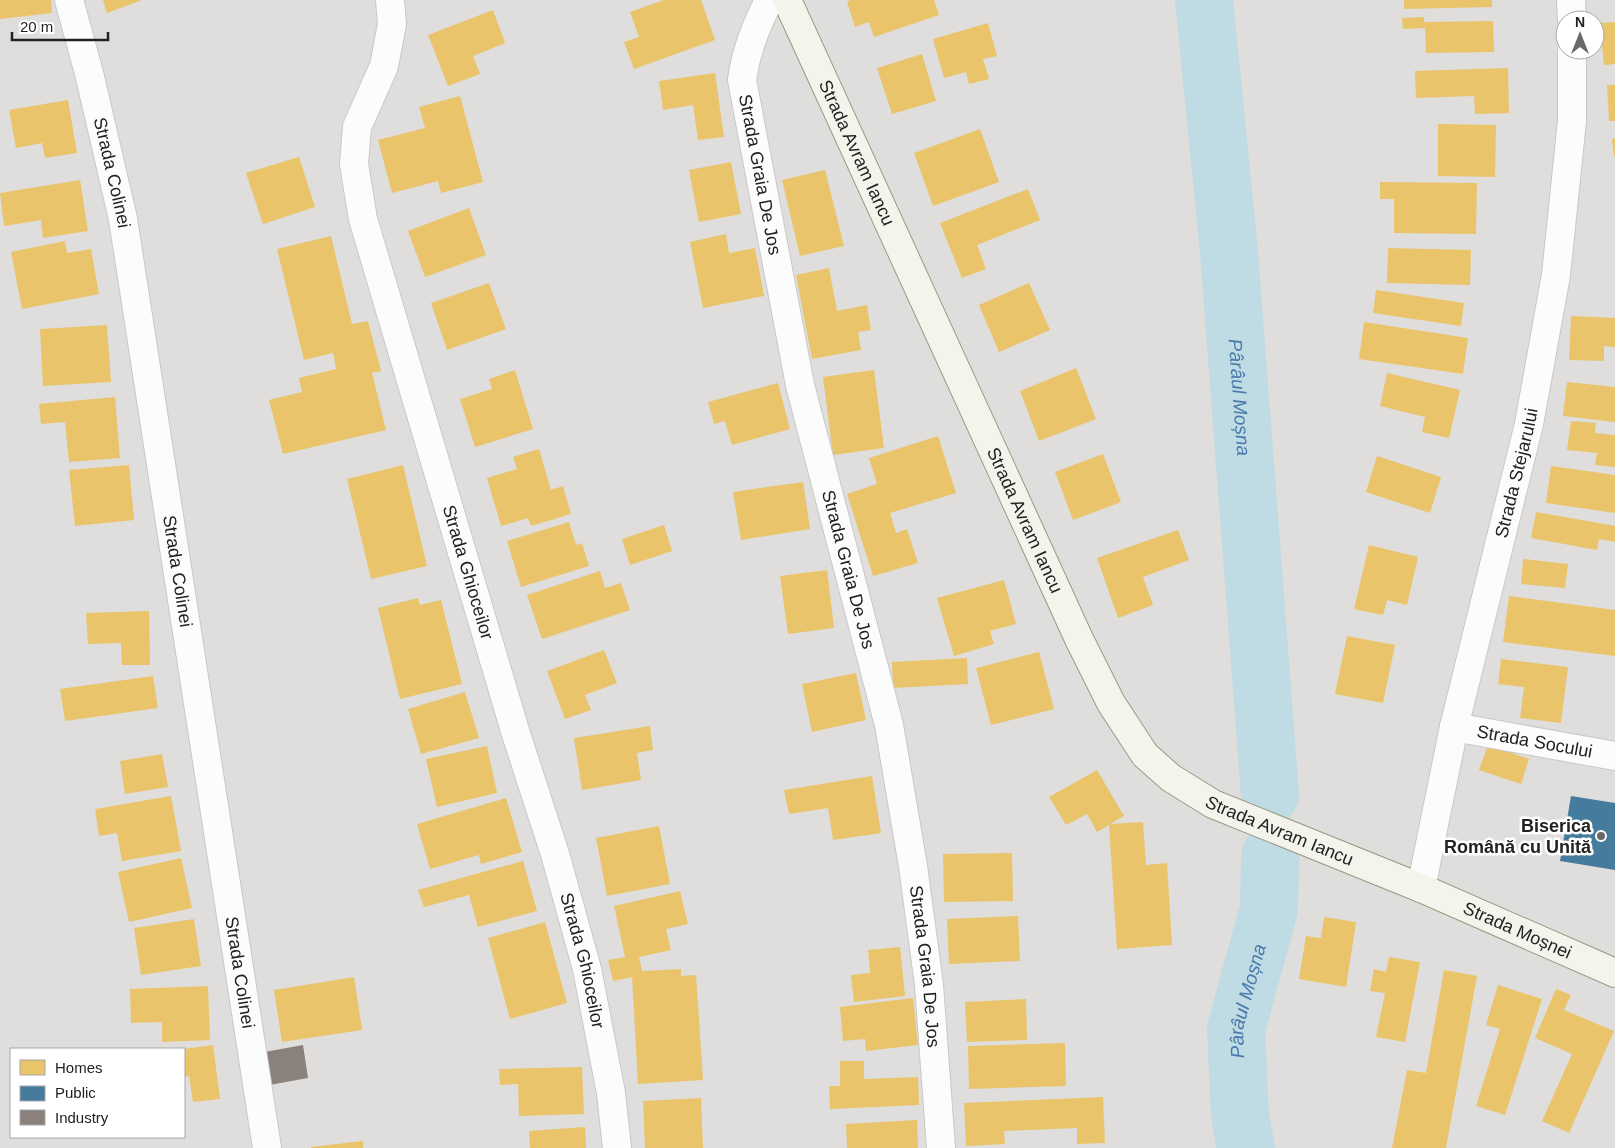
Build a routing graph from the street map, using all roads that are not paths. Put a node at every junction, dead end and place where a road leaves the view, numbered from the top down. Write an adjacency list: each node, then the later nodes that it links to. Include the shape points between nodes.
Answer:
1 (69, 0): 10 (street, Strada Colinei, via 90,73 122,219)
2 (390, 0): 11 (street, Strada Ghioceilor, via 392,24 384,66 357,127 354,164 362,219 584,959 612,1092)
3 (769, 0): 12 (street, Strada Graia De Jos, via 748,45 742,80 800,385 889,725 929,986)
4 (787, 0): 8 (main road, Strada Avram Iancu, via 1079,639 1112,703 1145,755 1171,778 1213,804)
5 (1572, 60): 6 (street, Strada Stejarului, via 1572,121 1556,275 1529,424)
6 (1454, 727): 7 (street, Strada Socului); 8 (street, Strada Stejarului)
7 (1615, 756)
8 (1421, 888): 9 (main road, Strada Moșnei)
9 (1615, 973)
10 (267, 1148)
11 (617, 1148)
12 (941, 1148)

